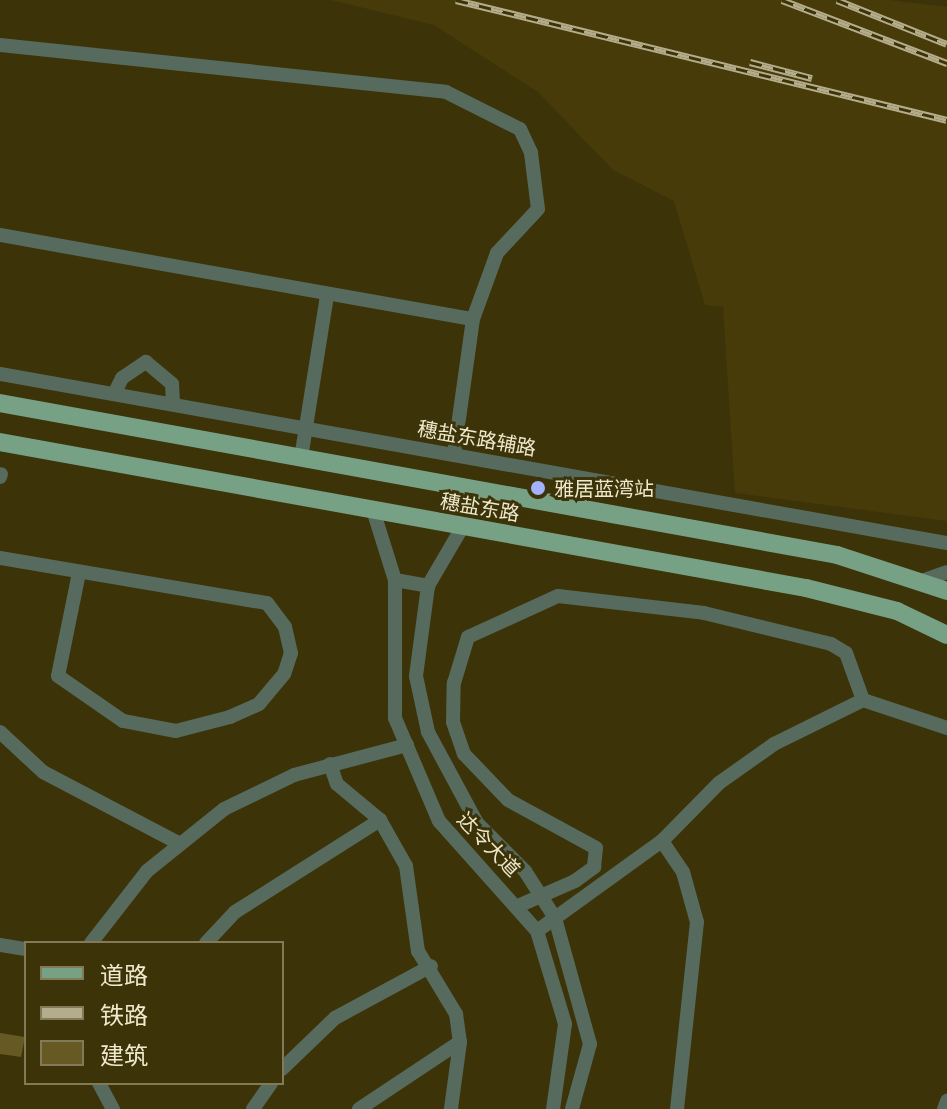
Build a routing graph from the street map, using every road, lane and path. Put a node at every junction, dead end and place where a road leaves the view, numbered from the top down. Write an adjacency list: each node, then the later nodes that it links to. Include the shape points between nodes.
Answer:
1 (0, 45): 4 (street, via 446,92 505,117 531,153 538,209 497,253)
2 (0, 235): 3 (street)
3 (327, 295): 4 (street); 9 (street)
4 (473, 319): 11 (street)
5 (0, 374): 6 (street, 穗盐东路辅路)
6 (114, 394): 8 (street, 穗盐东路辅路); 8 (street, via 122,378 146,362 172,384)
7 (0, 403): 12 (main road, 穗盐东路)
8 (173, 404): 9 (street, 穗盐东路辅路)
9 (310, 429): 11 (street, 穗盐东路辅路); 12 (street)
10 (0, 442): 13 (main road, 穗盐东路)
11 (454, 455): 15 (street, 穗盐东路辅路)
12 (301, 458): 20 (main road, 穗盐东路, via 822,552)
13 (373, 510): 14 (main road, 穗盐东路); 19 (street, 达令大道)
14 (463, 526): 21 (street, 达令大道); 23 (main road, 穗盐东路, via 806,588 897,611)
15 (947, 543)
16 (0, 558): 18 (street)
17 (947, 572): 20 (street)
18 (79, 573): 18 (street, via 274,606 291,653 284,674 259,704 230,717 176,731 123,721 58,676)
19 (395, 580): 21 (street); 27 (street, 达令大道, via 395,718)
20 (924, 580): 22 (main road, 穗盐东路)
21 (428, 586): 32 (street, 达令大道, via 416,676 428,732 477,823)
22 (947, 591)
23 (947, 635)
24 (863, 700): 25 (street); 30 (street, via 774,744 719,783); 32 (street, via 846,653 831,644 704,613 558,596 468,637 454,683 453,722 464,754 508,800 596,848 594,867)
25 (947, 728)
26 (0, 732): 31 (street, via 43,772)
27 (407, 745): 28 (street); 33 (street, 达令大道, via 439,821)
28 (330, 764): 29 (street, via 337,784); 31 (street, via 224,809)
29 (380, 820): 37 (street, via 235,912); 40 (street, via 406,866 418,951)
30 (662, 841): 34 (street); 52 (street, via 683,872 697,922)
31 (180, 844): 36 (street, via 147,871)
32 (541, 896): 33 (street); 34 (street, 达令大道)
33 (518, 906): 35 (street, 达令大道)
34 (555, 918): 35 (street); 51 (street, 达令大道, via 590,1044)
35 (537, 931): 50 (street, 达令大道, via 565,1024)
36 (93, 941)
37 (208, 941)
38 (0, 945): 39 (street)
39 (24, 949)
40 (431, 966): 41 (street, via 456,1014); 42 (street, via 335,1018)
41 (460, 1042): 48 (street); 49 (street)
42 (284, 1067)
43 (100, 1085): 46 (street)
44 (270, 1085): 47 (street)
45 (947, 1101): 53 (street)
46 (113, 1109)
47 (253, 1109)
48 (359, 1109)
49 (451, 1109)
50 (553, 1109)
51 (572, 1109)
52 (677, 1109)
53 (944, 1109)

